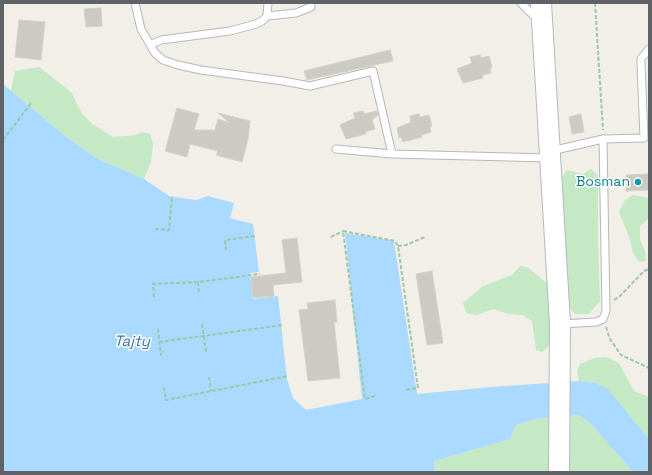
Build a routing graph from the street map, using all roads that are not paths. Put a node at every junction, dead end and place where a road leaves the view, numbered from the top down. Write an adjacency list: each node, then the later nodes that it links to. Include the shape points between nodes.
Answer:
1 (134, 3): 8 (lane, via 141,29)
2 (268, 3): 6 (lane)
3 (312, 3): 6 (lane, via 296,14)
4 (521, 3): 7 (lane)
5 (541, 3): 7 (main road)
6 (267, 16): 8 (lane, via 256,24 237,29 161,40)
7 (543, 26): 14 (main road)
8 (150, 45): 13 (lane, via 163,60 178,65 310,86 373,71)
9 (649, 49): 10 (lane, via 641,59)
10 (647, 138): 11 (lane)
11 (603, 139): 14 (lane); 15 (lane, via 606,311 603,319 596,322)
12 (336, 149): 13 (lane)
13 (392, 154): 14 (lane)
14 (551, 155): 15 (main road)
15 (560, 324): 16 (main road)
16 (559, 472)

